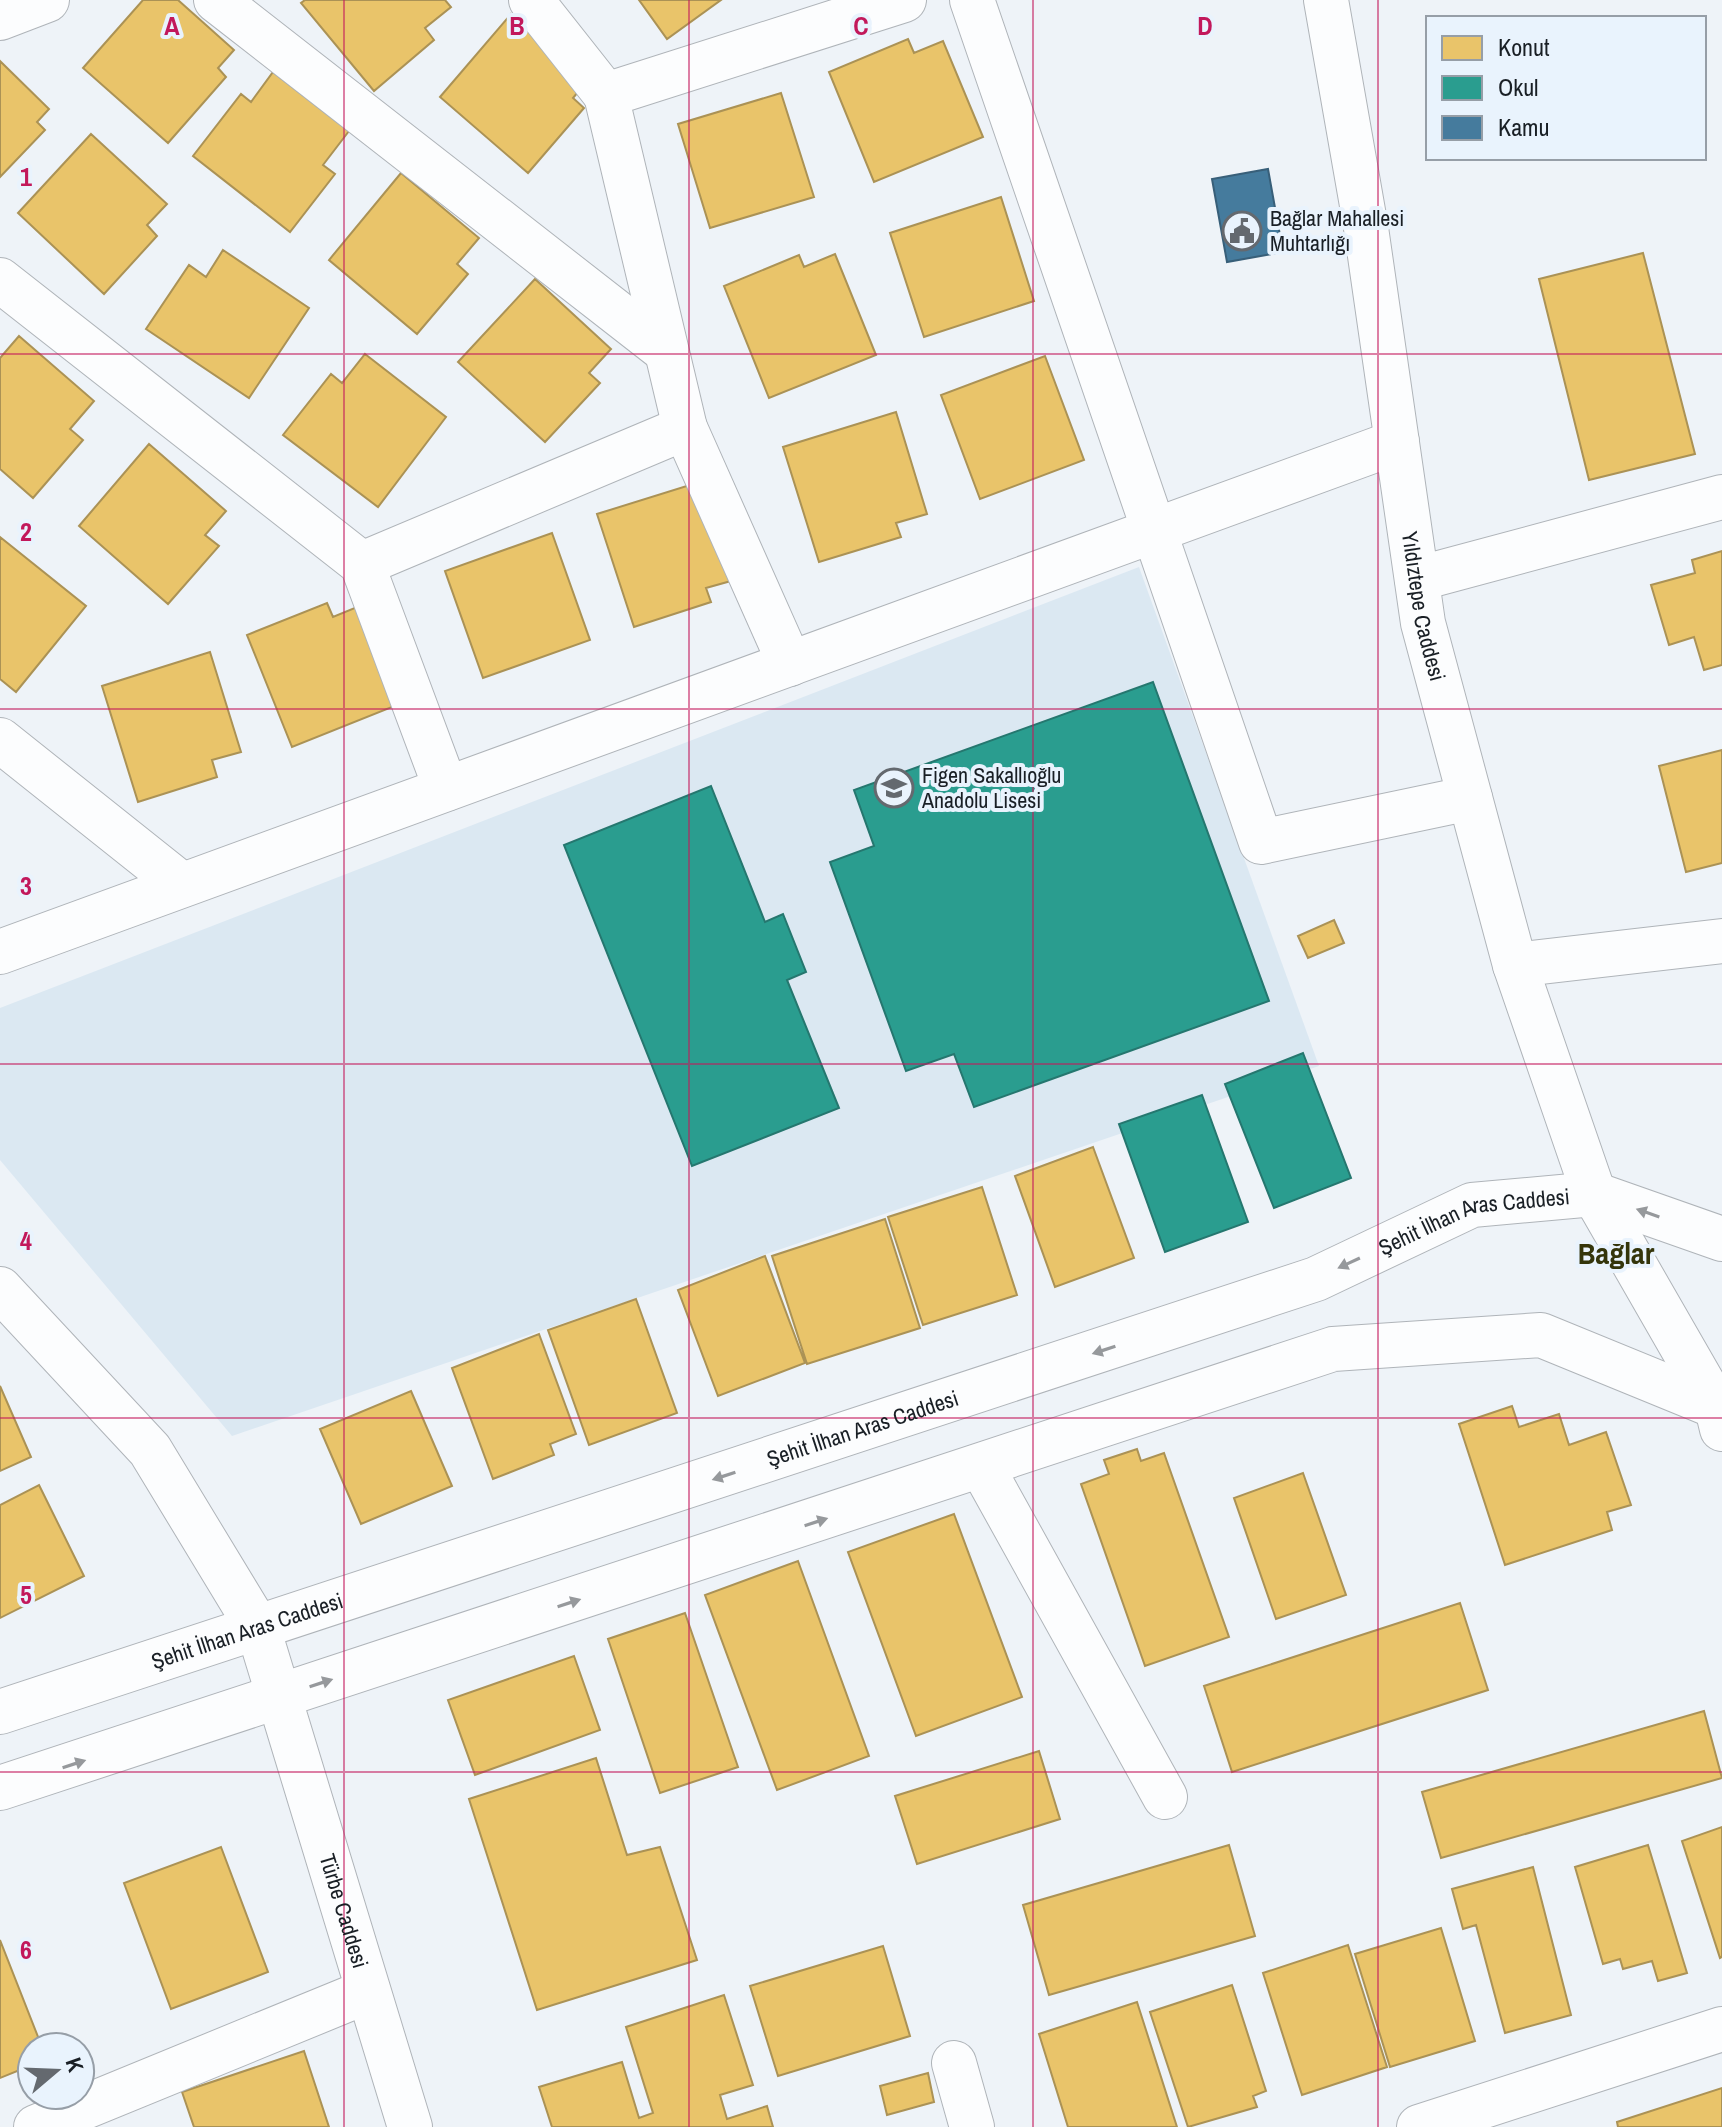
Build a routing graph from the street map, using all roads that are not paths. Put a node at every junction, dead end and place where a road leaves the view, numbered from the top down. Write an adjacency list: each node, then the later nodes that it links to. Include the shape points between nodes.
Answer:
1 (47, 0): 7 (street)
2 (216, 0): 10 (street)
3 (531, 0): 8 (street)
4 (904, 0): 8 (street)
5 (972, 0): 14 (street)
6 (1326, 0): 12 (street, Yıldıztepe Caddesi)
7 (0, 18)
8 (606, 95): 10 (street)
9 (0, 280): 15 (street)
10 (666, 351): 11 (street)
11 (685, 428): 15 (street); 17 (street)
12 (1397, 442): 14 (street); 16 (street, Yıldıztepe Caddesi)
13 (1722, 497): 16 (street)
14 (1155, 532): 17 (street); 20 (street, via 1261,842)
15 (362, 564): 19 (street)
16 (1417, 579): 20 (street, Yıldıztepe Caddesi, via 1423,623)
17 (790, 664): 19 (street)
18 (0, 740): 21 (street)
19 (446, 789): 21 (street)
20 (1470, 798): 24 (street, Yıldıztepe Caddesi)
21 (182, 885): 23 (street)
22 (1722, 941): 24 (street)
23 (0, 952)
24 (1515, 965): 25 (street, Yıldıztepe Caddesi)
25 (1594, 1194): 26 (street, Şehit İlhan Aras Caddesi, one-way to 25); 28 (street, Yıldıztepe Caddesi); 30 (street, Şehit İlhan Aras Caddesi, one-way to 30, via 1472,1205 1316,1279)
26 (1722, 1239)
27 (0, 1289): 30 (street, via 150,1450)
28 (1720, 1415): 29 (street, via 1541,1335 1333,1349)
29 (982, 1467): 31 (street, one-way to 29); 34 (street)
30 (258, 1628): 31 (street, Türbe Caddesi); 32 (street, Şehit İlhan Aras Caddesi)
31 (277, 1697): 33 (street, one-way to 31); 35 (street, Türbe Caddesi)
32 (0, 1712)
33 (0, 1788)
34 (1165, 1797)
35 (368, 1991): 38 (street); 39 (street, Türbe Caddesi)
36 (1722, 2029): 41 (street)
37 (954, 2063): 40 (street)
38 (36, 2127)
39 (410, 2127)
40 (972, 2127)
41 (1419, 2127)

